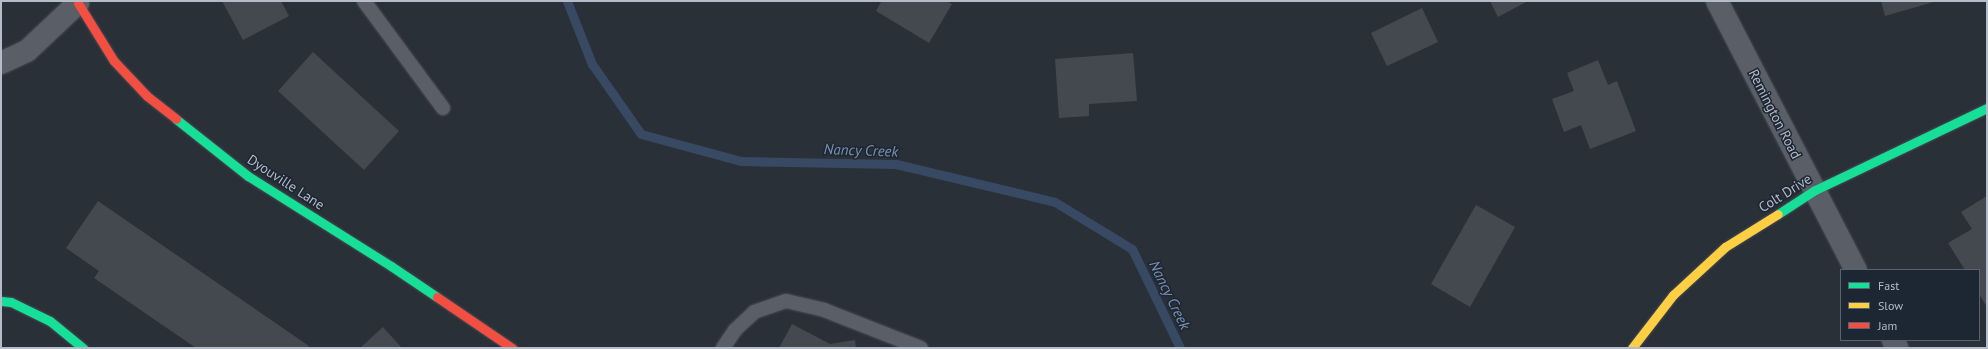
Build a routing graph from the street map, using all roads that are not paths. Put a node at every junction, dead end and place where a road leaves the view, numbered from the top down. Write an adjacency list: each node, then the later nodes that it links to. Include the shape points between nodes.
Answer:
1 (364, 1): 5 (lane)
2 (1717, 1): 7 (street, Remington Road)
3 (78, 2): 4 (street, via 27,51); 11 (street, Dyouville Lane, via 114,61 153,101 248,176 391,266)
4 (1, 63)
5 (443, 108)
6 (1987, 108): 7 (street, Colt Drive)
7 (1815, 190): 8 (street, Remington Road); 14 (street, Colt Drive, via 1725,247 1673,295)
8 (1855, 269)
9 (1, 301): 10 (street, via 11,302 50,321)
10 (83, 348)
11 (512, 348)
12 (723, 348): 13 (lane, via 735,330 754,312 786,301 824,310)
13 (921, 348)
14 (1632, 348)

